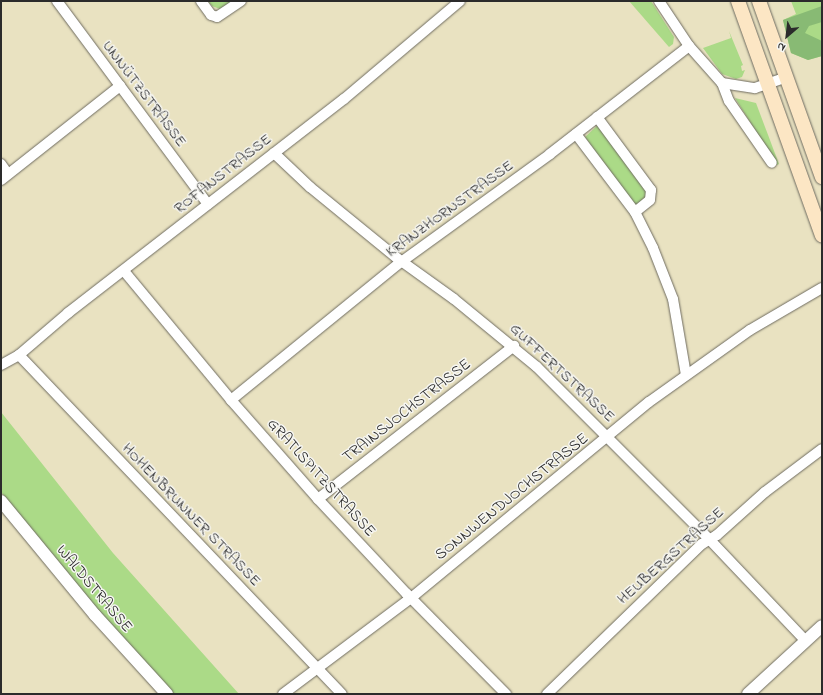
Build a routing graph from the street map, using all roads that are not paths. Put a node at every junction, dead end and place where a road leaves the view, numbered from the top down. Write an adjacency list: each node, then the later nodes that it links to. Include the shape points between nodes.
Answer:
1 (57, 1): 12 (street, UNNÜTZSTRASSE)
2 (201, 1): 3 (street, via 211,15 216,17)
3 (241, 1)
4 (460, 1): 15 (street, ROFANSTRASSE, via 378,72)
5 (659, 1): 8 (street)
6 (738, 1): 11 (main road)
7 (759, 1): 9 (main road)
8 (689, 46): 10 (street); 13 (street, KRANZHORNSTRASSE)
9 (787, 77): 11 (street); 19 (main road)
10 (722, 83): 11 (street, via 746,88); 16 (street, via 729,101)
11 (767, 84): 22 (main road)
12 (120, 86): 18 (street); 20 (street, UNNÜTZSTRASSE)
13 (597, 117): 14 (street, KRANZHORNSTRASSE); 21 (street, via 651,190 650,200)
14 (576, 134): 21 (street); 23 (street, KRANZHORNSTRASSE)
15 (274, 153): 20 (street, ROFANSTRASSE); 23 (street, GUFFERTSTRASSE, via 310,187)
16 (772, 163)
17 (1, 164): 18 (street)
18 (5, 177)
19 (822, 177)
20 (208, 204): 24 (street, ROFANSTRASSE)
21 (635, 212): 29 (street, via 653,248 673,299)
22 (822, 235)
23 (401, 262): 26 (street, GUFFERTSTRASSE); 30 (street, KRANZHORNSTRASSE)
24 (124, 271): 27 (street, ROFANSTRASSE); 30 (street, GRATLSPITZSTRASSE)
25 (822, 288): 29 (street, SONNWENDJOCHSTRASSE, via 750,330)
26 (514, 346): 31 (street, GUFFERTSTRASSE); 33 (street, TRAINSJOCHSTRASSE)
27 (19, 355): 28 (street, ROFANSTRASSE); 39 (street, HOHENBRUNNER STRASSE)
28 (1, 365)
29 (686, 375): 31 (street, SONNWENDJOCHSTRASSE)
30 (231, 400): 33 (street, GRATLSPITZSTRASSE)
31 (609, 438): 35 (street, GUFFERTSTRASSE); 36 (street, SONNWENDJOCHSTRASSE)
32 (822, 448): 35 (street, HEUBERGSTRASSE, via 765,492)
33 (318, 499): 36 (street, GRATLSPITZSTRASSE)
34 (1, 502): 40 (street, WALDSTRASSE, via 95,616)
35 (710, 540): 38 (street, GUFFERTSTRASSE); 44 (street, HEUBERGSTRASSE, via 702,544)
36 (411, 598): 39 (street, SONNWENDJOCHSTRASSE); 43 (street, GRATLSPITZSTRASSE)
37 (822, 626): 38 (street)
38 (806, 641): 45 (street)
39 (317, 669): 41 (street, SONNWENDJOCHSTRASSE); 42 (street, HOHENBRUNNER STRASSE)
40 (167, 694)
41 (283, 694)
42 (342, 694)
43 (506, 694)
44 (547, 694)
45 (748, 694)

